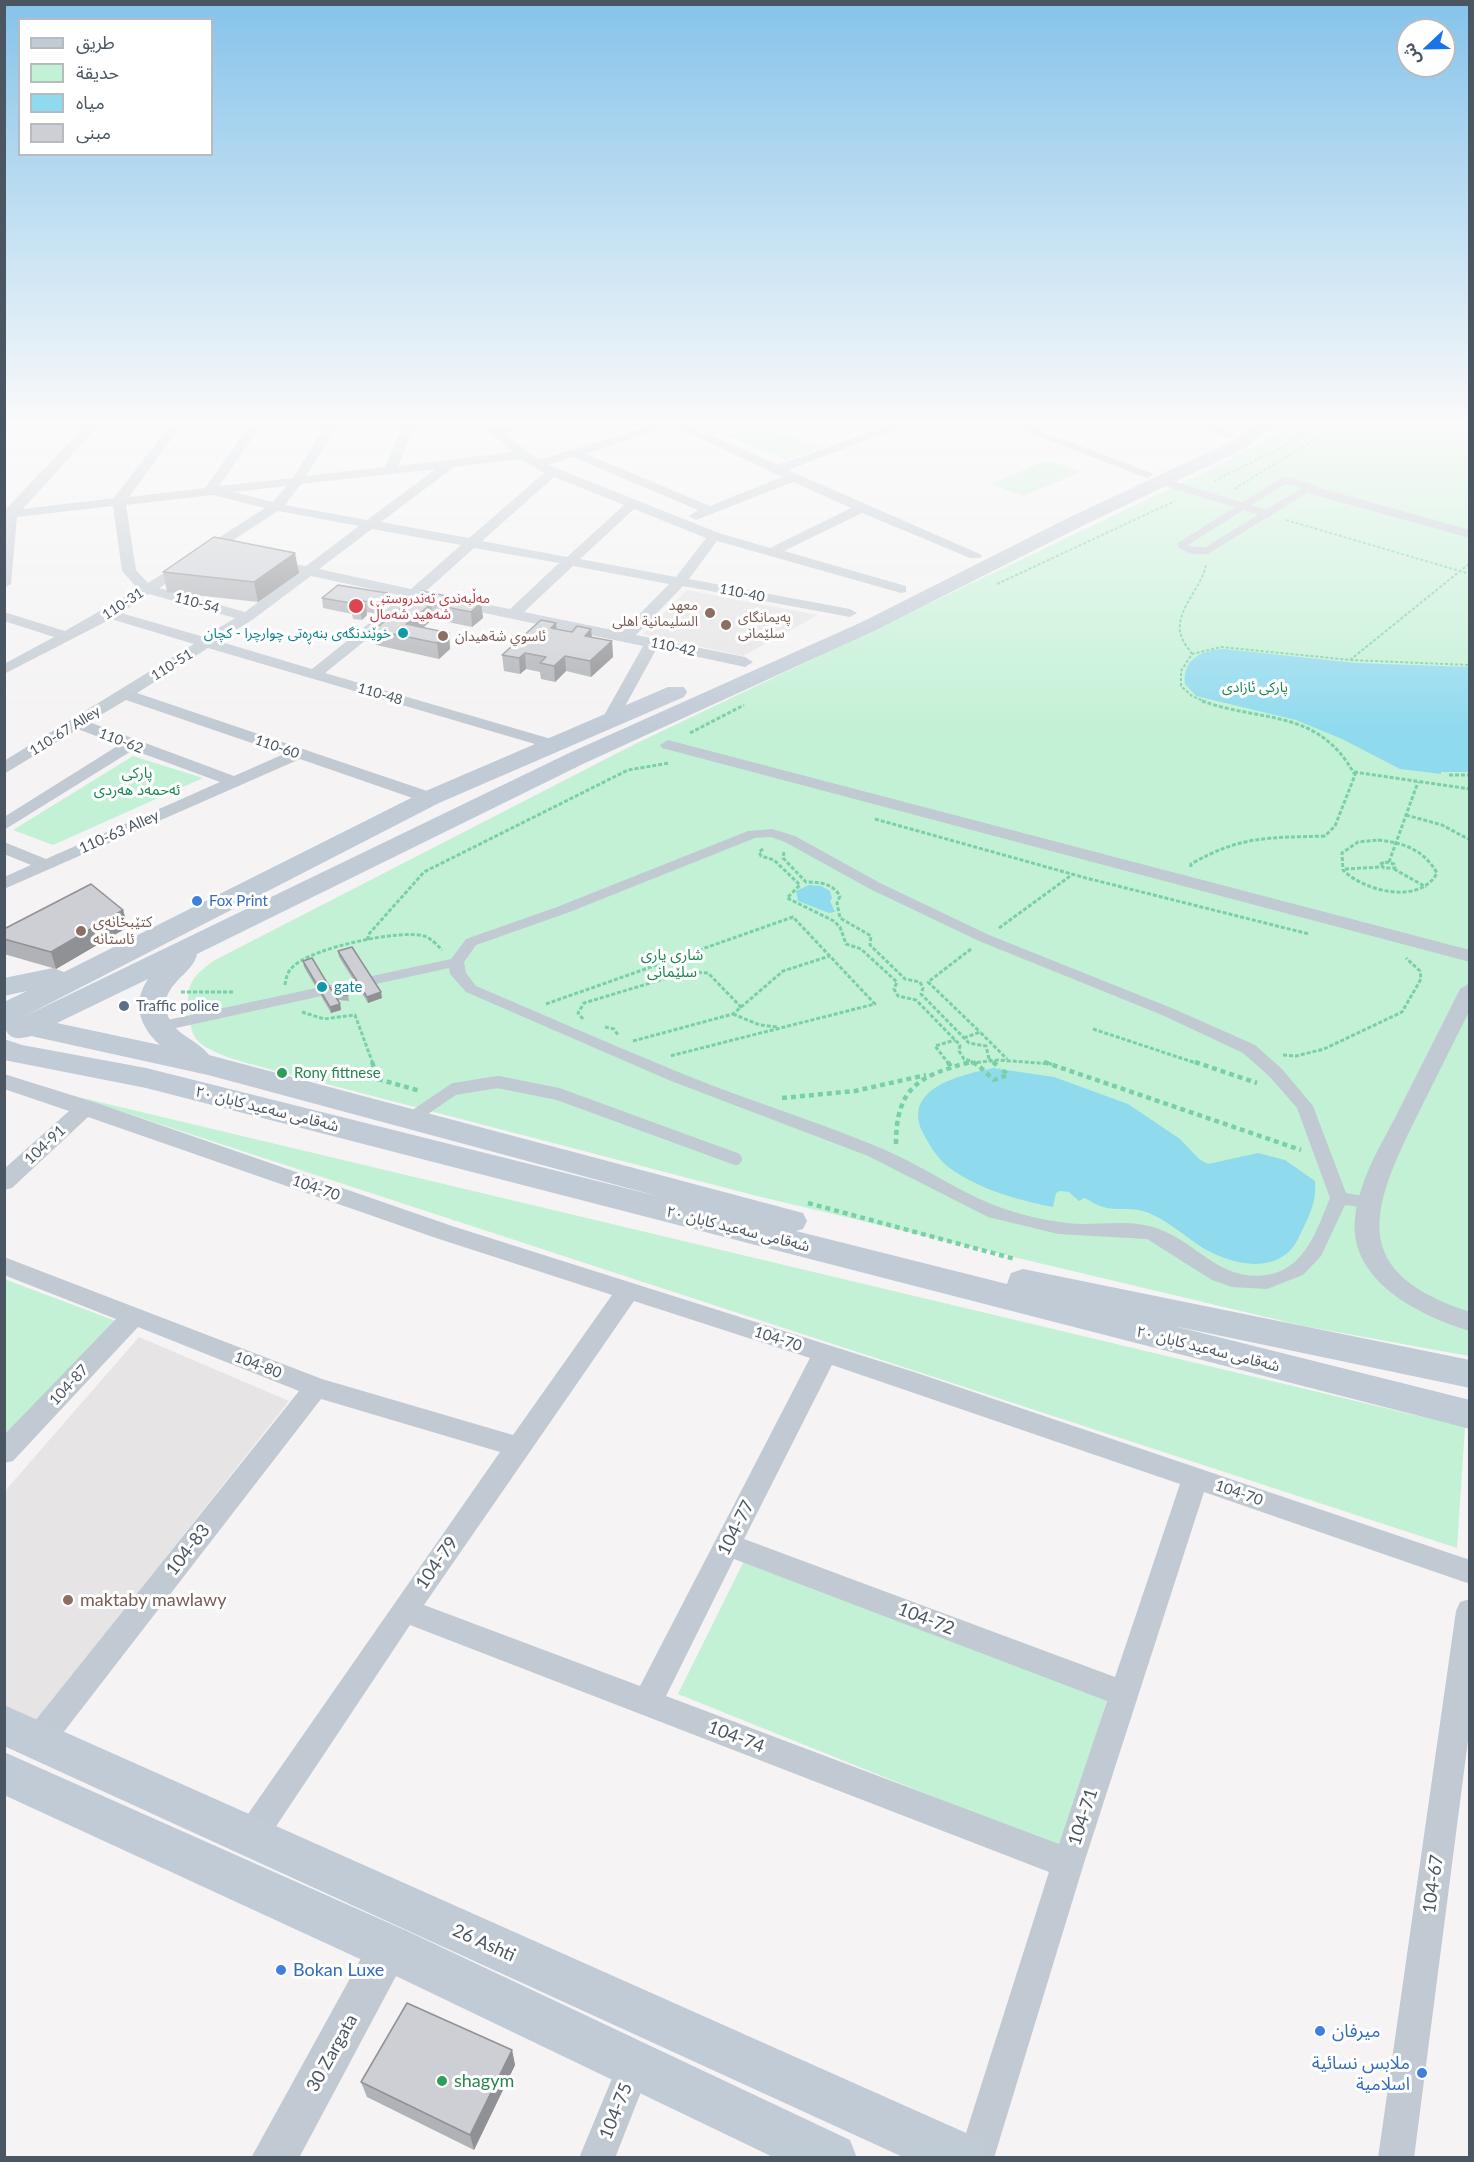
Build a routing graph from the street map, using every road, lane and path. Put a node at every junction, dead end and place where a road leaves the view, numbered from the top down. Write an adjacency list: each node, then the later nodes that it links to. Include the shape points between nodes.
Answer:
1 (7, 527): 34 (street)
2 (123, 527): 37 (street, via 129,571)
3 (245, 527): 21 (street, 110-31)
4 (369, 527): 30 (street, 110-51)
5 (388, 527): 20 (street, 110-40)
6 (489, 527): 20 (street)
7 (606, 527): 27 (street)
8 (693, 527): 19 (street)
9 (823, 527): 23 (street)
10 (907, 527): 25 (street)
11 (1041, 527): 25 (main road)
12 (1065, 527): 35 (main road)
13 (1120, 527): 36 (path)
14 (1208, 527): 22 (lane, via 1181,545)
15 (1246, 527): 22 (lane)
16 (1311, 527): 29 (path)
17 (1445, 527): 18 (street)
18 (1470, 534)
19 (714, 536): 23 (street); 33 (street)
20 (470, 543): 27 (street, 110-40); 39 (street)
21 (214, 547): 24 (street); 37 (street, 110-31)
22 (1206, 551): 49 (path, via 1204,581 1182,613 1180,626 1181,637)
23 (772, 552): 38 (street)
24 (235, 553)
25 (975, 555): 32 (main road)
26 (256, 558): 30 (street, 110-42)
27 (568, 561): 33 (street, 110-40); 41 (street)
28 (1470, 563): 29 (path)
29 (1458, 571): 31 (path); 50 (path)
30 (309, 572): 39 (street, 110-42); 44 (street, 110-51)
31 (1470, 574)
32 (930, 576): 35 (main road); 38 (main road)
33 (680, 581): 42 (street, 110-40); 46 (street)
34 (4, 584)
35 (952, 584): 92 (main road, via 869,626 577,758)
36 (993, 586)
37 (146, 589): 40 (street, 110-31); 44 (street, 110-54)
38 (900, 589): 42 (main road)
39 (414, 594): 41 (street, 110-42); 54 (street)
40 (109, 614): 45 (street, 110-31); 47 (street, 110-48)
41 (513, 614): 46 (street, 110-42)
42 (850, 614): 51 (main road)
43 (4, 616): 45 (street)
44 (247, 617): 47 (street, 110-51)
45 (67, 637): 53 (street, 110-31)
46 (626, 637): 48 (street, 110-42)
47 (208, 642): 54 (street, 110-48); 55 (street, 110-51)
48 (652, 642): 51 (street, 110-42); 57 (street)
49 (1192, 654): 50 (path, via 1221,647); 65 (path, via 1181,671 1181,687 1190,696 1312,731 1345,755)
50 (1350, 660): 52 (path)
51 (746, 662): 57 (main road)
52 (1470, 664)
53 (4, 670)
54 (313, 675): 60 (street, 110-48)
55 (125, 694): 58 (street, 110-67 Alley); 62 (street, 110-60)
56 (748, 703): 61 (path)
57 (610, 719): 60 (main road)
58 (76, 723): 59 (street, 110-62); 64 (street, 110-67 Alley)
59 (130, 744): 68 (street, 110-62); 74 (street)
60 (552, 744): 71 (main road)
61 (668, 744): 86 (street)
62 (298, 754): 68 (street, 110-63 Alley); 71 (street, 110-60)
63 (678, 764): 93 (path, via 628,770 424,872 368,935)
64 (4, 769)
65 (1353, 772): 69 (path); 86 (path, via 1331,832 1317,838 1266,837 1236,842 1191,864)
66 (1449, 775): 67 (path)
67 (1470, 776)
68 (234, 782): 81 (street, 110-63 Alley)
69 (1418, 782): 70 (path); 72 (path)
70 (1470, 789)
71 (430, 798): 91 (main road)
72 (1406, 815): 76 (path, via 1442,825); 78 (path)
73 (870, 817): 85 (path)
74 (4, 825)
75 (753, 834): 77 (street, via 772,833); 97 (street, via 471,942); 114 (path, via 764,845 761,856 774,860 800,885 787,898 794,906 830,919 845,936 846,944 861,949 897,982 894,989 898,996 916,1000)
76 (1470, 840)
77 (796, 843): 90 (street); 113 (path, via 780,848 783,858 806,882 821,882 836,890 840,896 840,918 871,936 870,945 905,979 920,982 921,994)
78 (1395, 843): 80 (path); 83 (path, via 1371,840 1353,844 1342,853); 88 (path, via 1420,852 1433,864 1437,876)
79 (4, 847): 81 (street)
80 (1389, 862): 82 (path, via 1382,862); 84 (path)
81 (45, 865): 87 (street, 110-63 Alley)
82 (1382, 867): 83 (path); 84 (path)
83 (1344, 869): 88 (path, via 1362,884 1384,891 1407,893)
84 (1394, 869): 88 (path)
85 (1073, 874): 89 (path); 90 (path)
86 (1187, 882): 96 (street)
87 (4, 884)
88 (1427, 888)
89 (1315, 935)
90 (984, 938): 112 (path, via 928,982); 115 (street)
91 (157, 939): 98 (main road, via 114,951 50,979); 111 (main road)
92 (202, 940): 99 (main road, via 165,974); 111 (main road)
93 (368, 940): 97 (path, via 425,936); 102 (path, via 296,962 285,979)
94 (830, 956): 103 (path, via 783,971); 104 (path, via 793,917); 109 (path, via 875,1004)
95 (1395, 956): 115 (path, via 1407,958 1420,971 1421,979 1402,1012 1324,1050 1296,1056)
96 (1470, 956)
97 (456, 962): 102 (street); 104 (street, via 458,974 471,989)
98 (11, 983)
99 (155, 989): 101 (path); 107 (main road, via 151,1006)
100 (1470, 989): 135 (street, via 1378,1172)
101 (237, 993)
102 (288, 998): 107 (street); 126 (path, via 291,1006 306,1015 324,1019 355,1015 378,1079)
103 (742, 1008): 105 (path); 106 (path, via 708,973 687,972 584,1003 578,1013)
104 (524, 1012): 117 (street)
105 (733, 1014): 108 (path, via 624,1044 614,1029); 109 (path, via 760,1025)
106 (588, 1026)
107 (158, 1027): 118 (main road, via 171,1042)
108 (602, 1027)
109 (782, 1028): 117 (path)
110 (1094, 1029): 124 (path)
111 (9, 1030): 118 (main road, شەقامی سەعید کابان ٢٠); 122 (main road, شەقامی سەعید کابان ٢٠, via 15,1053)
112 (980, 1032): 113 (path); 116 (path)
113 (964, 1038): 114 (path, bridge, via 986,1046 989,1059 1008,1075 994,1080 971,1060 964,1059)
114 (955, 1040): 119 (path, via 935,1046)
115 (1249, 1049): 124 (street)
116 (1008, 1060): 119 (path); 129 (path, via 1048,1063)
117 (643, 1063): 131 (street)
118 (209, 1065): 128 (main road, شەقامی سەعید کابان ٢٠)
119 (951, 1067): 121 (path)
120 (4, 1072): 122 (main road)
121 (927, 1075): 125 (path, via 825,1095); 131 (path, via 900,1100 893,1130)
122 (146, 1078): 144 (main road, شەقامی سەعید کابان ٢٠)
123 (4, 1081): 127 (street, 104-70)
124 (1295, 1095): 129 (street, via 1305,1106)
125 (774, 1098)
126 (440, 1099): 128 (lane); 130 (lane, via 454,1089 498,1082 558,1094)
127 (86, 1107): 132 (street, 104-91); 138 (street, 104-70, via 444,1232)
128 (410, 1119): 142 (main road, شەقامی سەعید کابان ٢٠, via 1000,1277)
129 (1322, 1157): 133 (street)
130 (736, 1159)
131 (899, 1163): 133 (street, via 953,1194 1041,1226 1151,1233 1202,1267 1237,1282 1266,1282 1303,1268)
132 (4, 1182)
133 (1339, 1198): 135 (street)
134 (796, 1199): 136 (path)
135 (1369, 1202): 140 (street, via 1366,1229 1374,1254 1388,1275 1410,1294)
136 (1020, 1261)
137 (4, 1265): 139 (street, 104-80)
138 (628, 1291): 141 (street, 104-70); 145 (street, 104-79)
139 (133, 1317): 143 (street, 104-80); 146 (street, 104-87)
140 (1470, 1322)
141 (825, 1353): 147 (street, 104-70); 148 (street, 104-77)
142 (1470, 1374)
143 (316, 1387): 145 (street, 104-80); 154 (street, 104-83)
144 (1470, 1415)
145 (518, 1447): 150 (street, 104-79)
146 (7, 1448)
147 (1195, 1478): 149 (street, 104-70); 152 (street, 104-71)
148 (728, 1545): 152 (street, 104-72); 153 (street, 104-77)
149 (1470, 1572)
150 (404, 1610): 153 (street, 104-74); 156 (street, 104-79)
151 (1470, 1611): 165 (street, 104-67)
152 (1124, 1694): 157 (street, 104-71)
153 (647, 1703): 157 (street, 104-74)
154 (21, 1733): 156 (main road, 26 Ashti)
155 (4, 1773): 158 (main road)
156 (250, 1838): 163 (main road, 26 Ashti)
157 (1068, 1863): 164 (street, 104-71)
158 (390, 1948): 159 (main road); 160 (street, 30 Zargata)
159 (635, 2064): 161 (street, 104-75); 162 (main road)
160 (274, 2157)
161 (597, 2157)
162 (832, 2157)
163 (964, 2157)
164 (976, 2157)
165 (1396, 2157)

